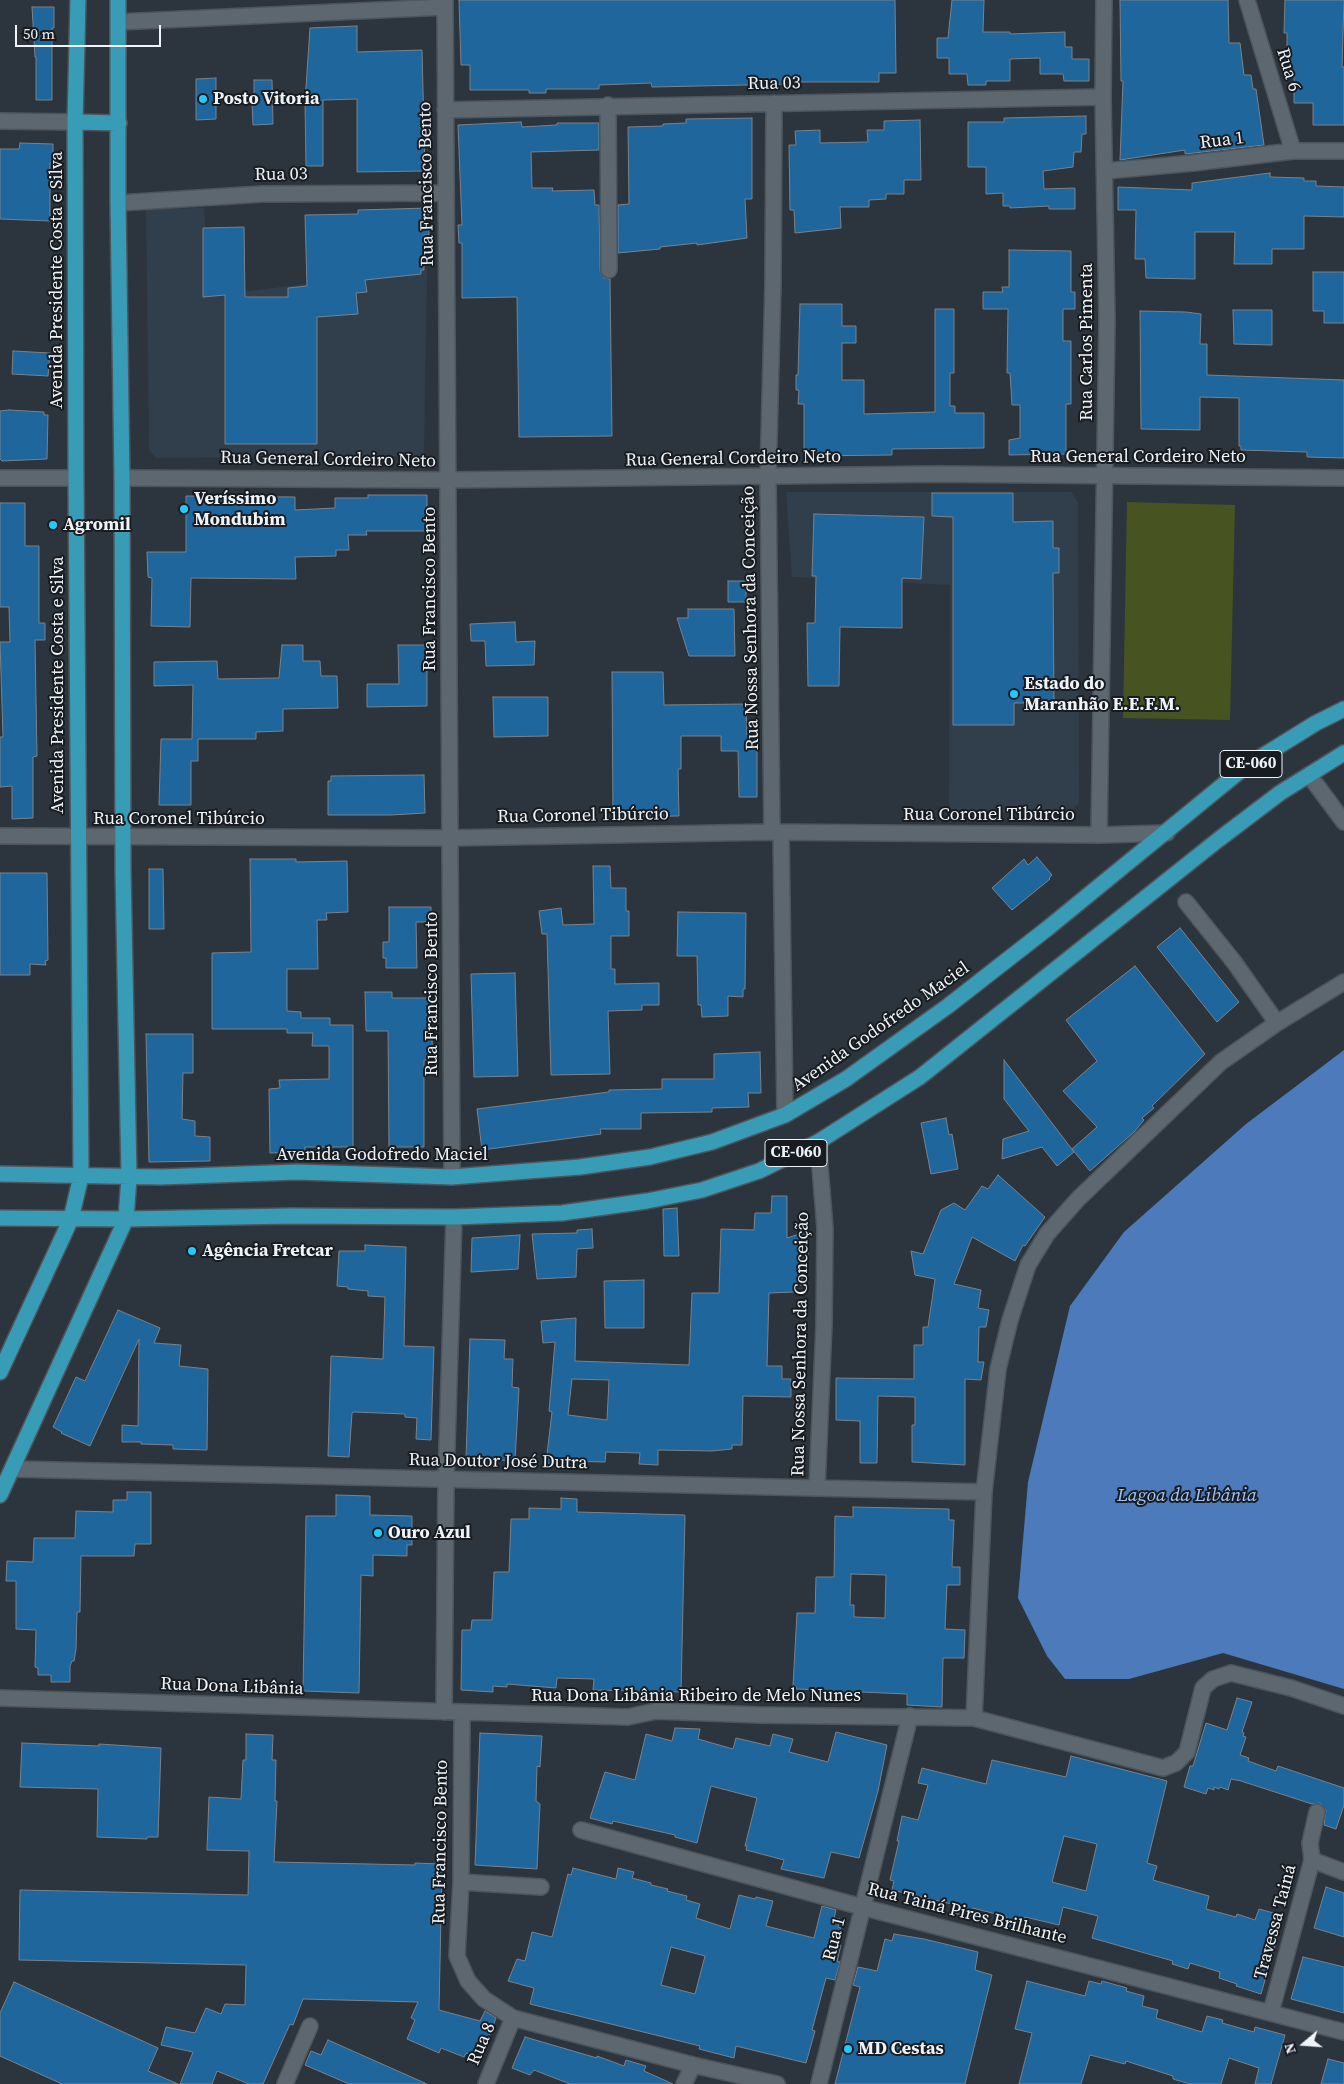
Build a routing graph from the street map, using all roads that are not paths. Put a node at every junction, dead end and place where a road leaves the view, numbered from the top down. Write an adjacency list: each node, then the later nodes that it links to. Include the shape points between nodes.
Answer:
1 (78, 0): 12 (main road, Avenida Presidente Costa e Silva)
2 (118, 0): 6 (main road)
3 (1104, 0): 7 (street, Rua Carlos Pimenta)
4 (1247, 0): 14 (street, Rua 6)
5 (445, 4): 6 (street); 10 (street, Rua Francisco Bento)
6 (118, 22): 13 (main road)
7 (1103, 97): 8 (street, Rua 03); 16 (street, Rua Carlos Pimenta)
8 (774, 103): 9 (street, Rua 03); 24 (street, Rua Nossa Senhora da Conceição)
9 (608, 105): 10 (street, Rua 03); 19 (street)
10 (445, 110): 17 (street, Rua Francisco Bento)
11 (0, 121): 12 (street)
12 (75, 122): 13 (main road); 22 (main road, Avenida Presidente Costa e Silva)
13 (119, 123): 18 (main road)
14 (1293, 151): 15 (street, Rua 1); 16 (street, Rua 1)
15 (1344, 151)
16 (1106, 171): 20 (street, Rua Carlos Pimenta)
17 (446, 192): 18 (street, Rua 03, via 262,194); 26 (street, Rua Francisco Bento)
18 (118, 203): 23 (main road)
19 (609, 270)
20 (1105, 475): 24 (street, Rua General Cordeiro Neto, via 936,474); 25 (street, Rua General Cordeiro Neto); 33 (street, Rua Carlos Pimenta)
21 (0, 478): 22 (street)
22 (76, 478): 35 (main road, Avenida Presidente Costa e Silva)
23 (122, 478): 26 (street, Rua General Cordeiro Neto); 36 (main road)
24 (768, 478): 26 (street, Rua General Cordeiro Neto); 31 (street, Rua Nossa Senhora da Conceição)
25 (1344, 478)
26 (449, 480): 37 (street, Rua Francisco Bento)
27 (1344, 709): 32 (main road, Avenida Godofredo Maciel / CE-060, via 1245,768)
28 (1344, 753): 29 (main road, CE-060)
29 (1309, 775): 30 (street); 42 (main road, CE-060, via 1280,793 1149,893 920,1077)
30 (1344, 822)
31 (776, 832): 33 (street, Rua Coronel Tibúrcio); 37 (street, Rua Coronel Tibúrcio); 41 (street, Rua Nossa Senhora da Conceição)
32 (1167, 833): 33 (street, Rua Coronel Tibúrcio); 41 (main road, Avenida Godofredo Maciel / CE-060, via 948,1006 846,1078)
33 (1099, 835)
34 (0, 836): 35 (street, Rua Coronel Tibúrcio)
35 (78, 837): 36 (street, Rua Coronel Tibúrcio); 44 (main road, Avenida Presidente Costa e Silva)
36 (124, 837): 37 (street, Rua Coronel Tibúrcio); 45 (main road)
37 (450, 838): 46 (street, Rua Francisco Bento)
38 (1186, 902): 40 (street)
39 (1344, 982): 40 (street)
40 (1277, 1023): 55 (street, via 1221,1062 1078,1199 1042,1242 1028,1265 1000,1361)
41 (785, 1115): 46 (main road, Avenida Godofredo Maciel / CE-060, via 712,1142 650,1157 580,1167)
42 (818, 1142): 47 (main road, CE-060, via 760,1171 702,1190 562,1212); 54 (street, Rua Nossa Senhora da Conceição, via 825,1238)
43 (0, 1174): 44 (main road, Avenida Godofredo Maciel)
44 (81, 1176): 45 (main road, Avenida Godofredo Maciel); 49 (main road, Avenida Presidente Costa e Silva)
45 (129, 1177): 46 (main road, Avenida Godofredo Maciel / CE-060, via 297,1172); 50 (main road)
46 (452, 1177)
47 (454, 1217): 50 (main road, CE-060); 53 (street)
48 (0, 1218): 49 (main road)
49 (71, 1219): 50 (main road); 51 (main road, Avenida Presidente Costa e Silva)
50 (126, 1219): 52 (main road)
51 (0, 1372)
52 (12, 1469): 53 (street, Rua Doutor José Dutra); 56 (main road)
53 (446, 1479): 54 (street, Rua Doutor José Dutra); 59 (street)
54 (817, 1488): 55 (street, Rua Doutor José Dutra)
55 (984, 1492): 62 (street)
56 (0, 1495)
57 (0, 1698): 59 (street, Rua Dona Libânia)
58 (1344, 1706): 62 (street, Rua Dona Libânia Ribeiro de Melo Nunes, via 1231,1673 1213,1679 1203,1688 1187,1752 1176,1763 1163,1768)
59 (444, 1712): 60 (street, Rua Dona Libânia)
60 (462, 1713): 61 (street, Rua Dona Libânia Ribeiro de Melo Nunes, via 628,1717 656,1711); 67 (street, Rua Francisco Bento)
61 (910, 1716): 62 (street, Rua Dona Libânia Ribeiro de Melo Nunes); 69 (street, Rua 1)
62 (974, 1718)
63 (1317, 1812): 65 (street, Travessa Tainá, via 1310,1843)
64 (581, 1830): 69 (street, Rua Tainá Pires Brilhante)
65 (1312, 1860): 66 (street); 70 (street, Travessa Tainá)
66 (1344, 1872)
67 (461, 1882): 68 (street); 71 (street, Rua Francisco Bento, via 457,1956 462,1971 484,1999)
68 (541, 1887)
69 (862, 1907): 70 (street, Rua Tainá Pires Brilhante); 79 (street, Rua 1)
70 (1271, 2012): 73 (street, Rua Tainá Pires Brilhante)
71 (513, 2018): 74 (street); 76 (street, Rua 8)
72 (310, 2026): 75 (street)
73 (1344, 2032)
74 (692, 2065): 77 (street); 78 (street)
75 (285, 2084)
76 (486, 2084)
77 (684, 2084)
78 (777, 2084)
79 (819, 2084)

